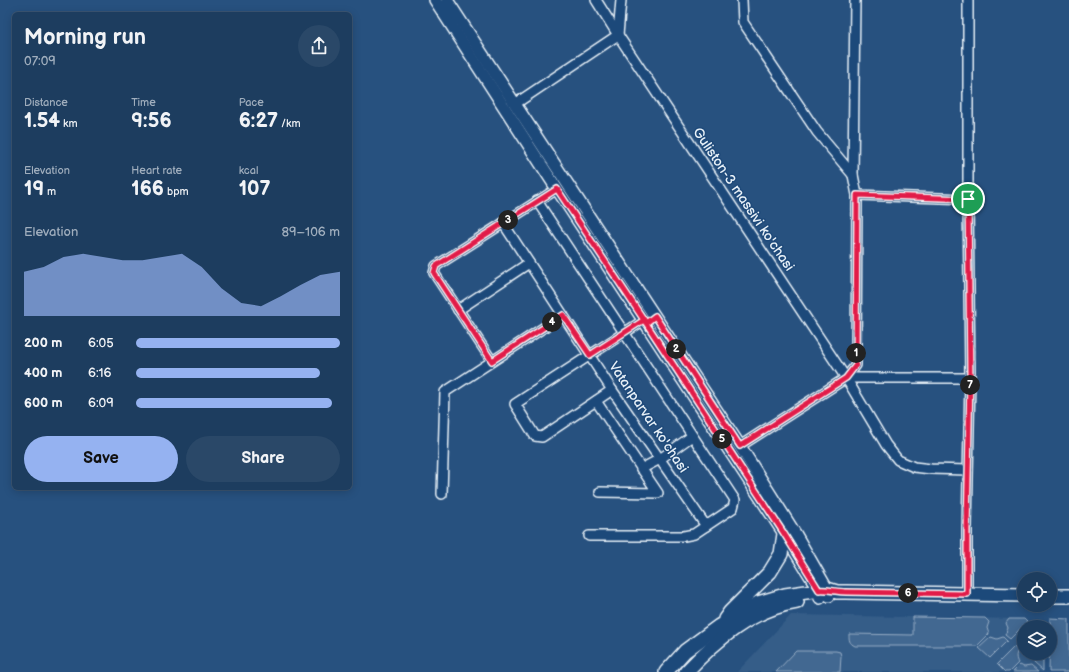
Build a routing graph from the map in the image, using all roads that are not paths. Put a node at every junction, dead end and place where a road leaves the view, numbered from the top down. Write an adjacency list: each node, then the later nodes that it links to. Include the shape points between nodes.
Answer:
1 (435, 0): 11 (street)
2 (448, 0): 9 (street)
3 (596, 0): 8 (street, Guliston-3 massivi ko'chasi)
4 (621, 0): 8 (street)
5 (742, 0): 10 (street, via 743,22 817,132)
6 (854, 0): 10 (street)
7 (968, 0): 13 (street)
8 (618, 35): 9 (street); 24 (street, Guliston-3 massivi ko'chasi)
9 (515, 104): 19 (street)
10 (854, 175): 12 (street)
11 (557, 189): 14 (street); 20 (street)
12 (857, 195): 13 (street); 24 (street, via 856,365)
13 (968, 199): 25 (street)
14 (537, 202): 15 (street); 21 (street)
15 (503, 223): 16 (street, Vatanparvar ko'chasi); 17 (street, via 436,266 434,273)
16 (529, 263): 17 (street); 18 (street, Vatanparvar ko'chasi)
17 (458, 310): 23 (street)
18 (563, 315): 22 (street, Vatanparvar ko'chasi); 23 (street)
19 (655, 316): 20 (street); 29 (street)
20 (644, 321): 21 (street); 36 (street)
21 (623, 333): 22 (street); 28 (street)
22 (590, 355): 26 (street, Vatanparvar ko'chasi); 27 (street, via 515,404 535,436 542,437)
23 (492, 361): 34 (street, via 445,392)
24 (846, 378): 25 (street); 29 (street); 32 (street, Guliston-3 massivi ko'chasi, via 886,445 898,460 914,467)
25 (970, 378): 32 (street)
26 (612, 390): 27 (street); 30 (street, Vatanparvar ko'chasi)
27 (596, 400): 31 (street)
28 (692, 436): 30 (street); 35 (street, via 735,500 733,508)
29 (740, 446): 38 (street, via 796,534)
30 (660, 459): 31 (street); 35 (street, Vatanparvar ko'chasi)
31 (641, 469): 33 (street, via 658,494)
32 (968, 470): 39 (street)
33 (600, 492)
34 (442, 494)
35 (706, 526): 37 (street, via 694,534 684,536)
36 (784, 534): 38 (street); 43 (main road, via 781,554 770,572)
37 (589, 536)
38 (826, 593): 39 (main road); 43 (main road, via 785,594 758,604); 45 (main road, via 785,604 752,617 718,640)
39 (967, 594): 40 (main road)
40 (1017, 595)
41 (1057, 596): 42 (main road)
42 (1069, 596)
43 (719, 626): 44 (main road, via 685,651)
44 (666, 672)
45 (686, 672)

